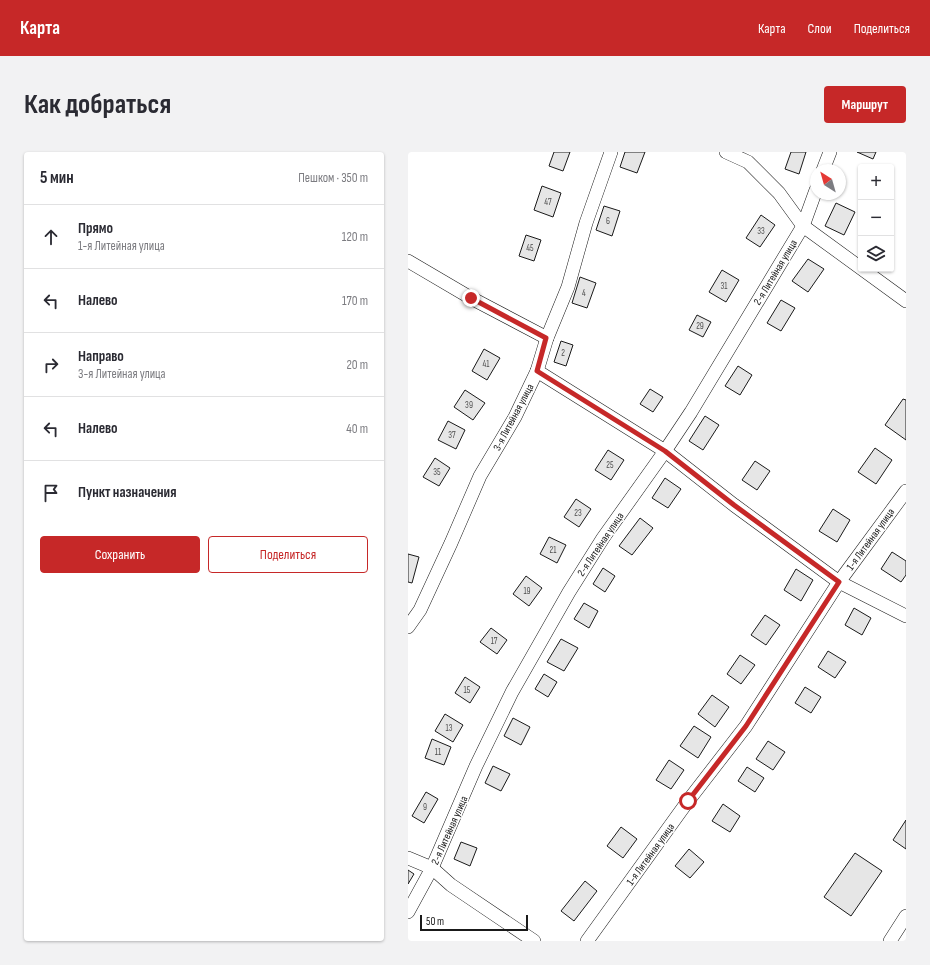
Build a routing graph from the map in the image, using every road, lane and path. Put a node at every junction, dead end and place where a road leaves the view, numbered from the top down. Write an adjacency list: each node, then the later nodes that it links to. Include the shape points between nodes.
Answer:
1 (611, 152): 9 (street, 3-я Литейная улица, via 586,223 568,287)
2 (726, 152): 6 (street, via 748,162 779,193)
3 (830, 152): 4 (street)
4 (825, 164)
5 (812, 200): 6 (street, 2-я Литейная улица)
6 (803, 226): 8 (street); 11 (street, 2-я Литейная улица)
7 (408, 261): 9 (street)
8 (906, 302)
9 (546, 338): 10 (street, 3-я Литейная улица)
10 (537, 371): 11 (street); 15 (street, 3-я Литейная улица, via 515,417 480,476 423,603)
11 (665, 451): 13 (street); 17 (street, 2-я Литейная улица, via 595,550 512,692 476,766)
12 (906, 491): 13 (street, 1-я Литейная улица)
13 (839, 582): 14 (street); 21 (street, 1-я Литейная улица, via 746,726 688,801)
14 (906, 616)
15 (408, 627)
16 (408, 858): 17 (street)
17 (432, 868): 18 (street, 2-я Литейная улица); 20 (street, via 451,885)
18 (408, 912)
19 (906, 916): 22 (street)
20 (534, 941)
21 (587, 941)
22 (890, 941)

